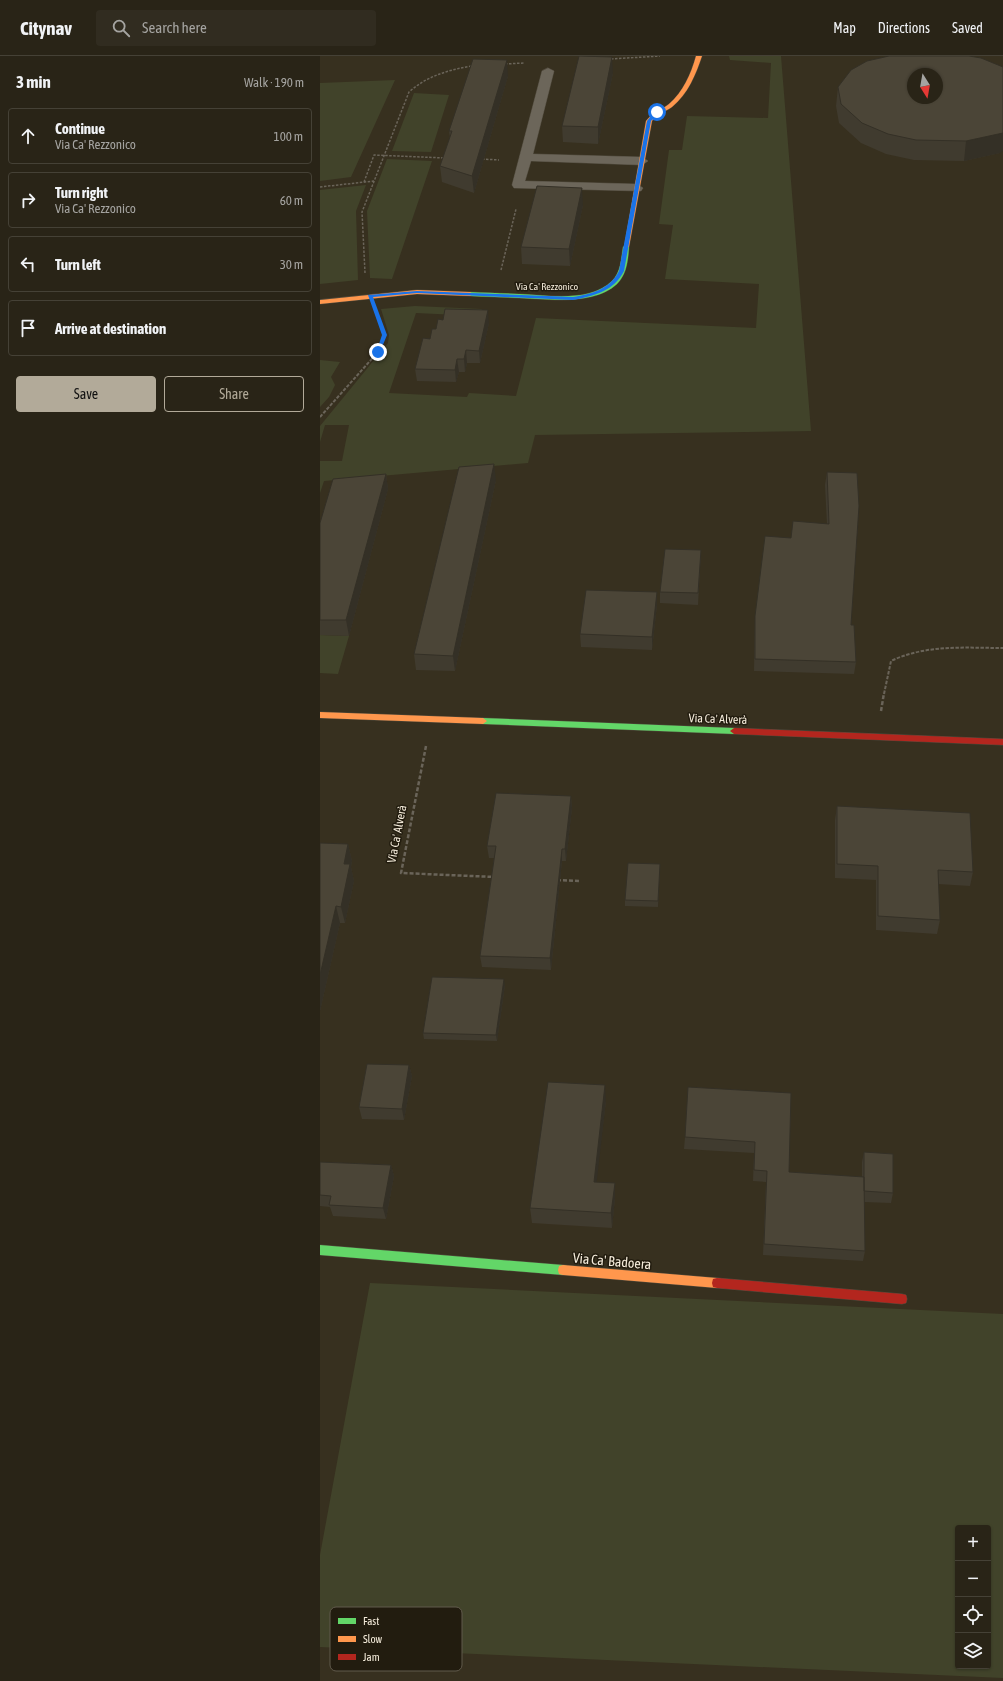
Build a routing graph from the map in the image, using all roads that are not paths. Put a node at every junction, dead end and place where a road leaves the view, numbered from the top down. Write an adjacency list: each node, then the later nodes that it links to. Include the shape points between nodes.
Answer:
1 (699, 56): 4 (street, Via Ca' Rezzonico, via 678,98 672,105 657,112 649,121)
2 (548, 71): 3 (lane)
3 (526, 157): 4 (lane); 5 (lane, via 518,185)
4 (642, 160): 5 (street, Via Ca' Rezzonico)
5 (637, 188): 6 (street, Via Ca' Rezzonico, via 622,271 614,283 600,292 557,299 417,292)
6 (320, 302)
7 (320, 715): 8 (street, Via Ca' Alverà)
8 (1003, 742)
9 (320, 1250): 10 (street, Via Ca' Badoera)
10 (902, 1300)

